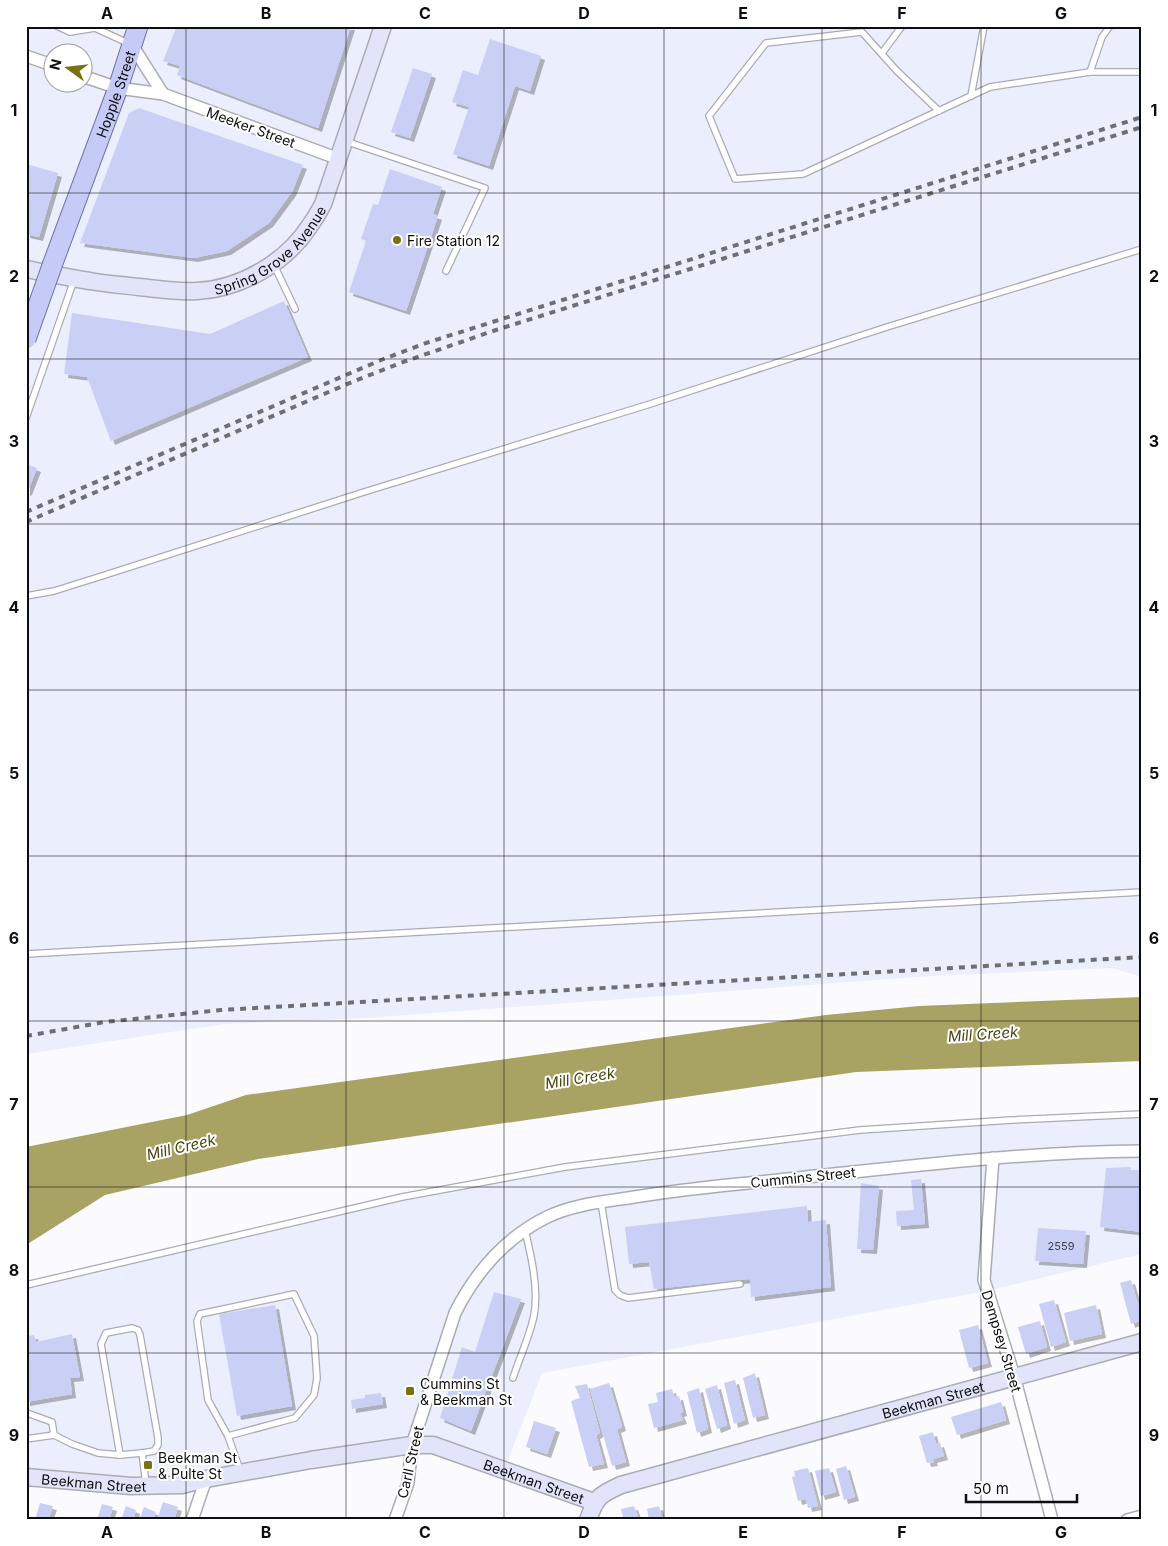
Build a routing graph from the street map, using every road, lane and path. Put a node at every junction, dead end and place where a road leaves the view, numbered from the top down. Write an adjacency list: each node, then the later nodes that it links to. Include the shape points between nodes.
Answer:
1 (57, 26): 9 (lane, via 70,32 95,28)
2 (138, 26): 9 (main road, Hopple Street)
3 (384, 26): 20 (main road, Spring Grove Avenue)
4 (858, 26): 8 (lane)
5 (902, 26): 10 (lane)
6 (984, 26): 18 (lane)
7 (1110, 26): 13 (lane, via 1102,36)
8 (862, 32): 10 (lane); 19 (lane, via 766,44 708,116 735,179 802,174)
9 (132, 45): 16 (main road, Hopple Street); 17 (street)
10 (882, 53): 19 (lane)
11 (26, 56): 12 (street)
12 (42, 62)
13 (1090, 72): 14 (lane); 18 (lane, via 990,87)
14 (1142, 72)
15 (92, 79): 16 (street, Meeker Street)
16 (118, 88): 17 (street, Meeker Street); 28 (main road, Hopple Street, bridge)
17 (163, 94): 21 (street, Meeker Street)
18 (971, 96): 19 (lane)
19 (939, 111)
20 (345, 141): 21 (main road, Spring Grove Avenue); 25 (lane, via 485,188)
21 (339, 159): 23 (main road, Spring Grove Avenue, via 323,204 309,228 291,249)
22 (1142, 249): 30 (lane, via 54,591)
23 (273, 263): 26 (main road, Spring Grove Avenue, via 239,281 199,291); 27 (lane)
24 (26, 269): 26 (main road, Spring Grove Avenue)
25 (446, 271)
26 (74, 278): 29 (lane)
27 (295, 309)
28 (26, 339)
29 (26, 418)
30 (26, 596)
31 (1142, 892): 32 (lane)
32 (26, 954)
33 (1142, 1114): 39 (lane, via 860,1130 565,1167 402,1197)
34 (1142, 1151): 35 (street, Cummins Street)
35 (993, 1158): 36 (street, Cummins Street, via 675,1190); 42 (street, Dempsey Street, via 984,1280)
36 (601, 1202): 37 (street, Cummins Street, via 574,1207); 40 (lane, via 615,1290 620,1295 628,1298)
37 (525, 1230): 38 (street, Cummins Street); 43 (lane, via 535,1284 534,1315)
38 (484, 1266): 48 (street, Carll Street, via 455,1313)
39 (26, 1284)
40 (740, 1284)
41 (1142, 1342): 42 (main road, Beekman Street)
42 (1014, 1376): 55 (main road, Beekman Street, via 621,1485); 60 (street, Dempsey Street)
43 (513, 1378)
44 (27, 1413): 45 (lane, via 52,1422)
45 (54, 1435): 47 (lane); 50 (lane, via 98,1453)
46 (228, 1436): 46 (lane, via 208,1400 196,1321 200,1314 294,1294 314,1336 314,1395 295,1418); 51 (lane)
47 (26, 1439)
48 (412, 1445): 51 (main road, Beekman Street); 55 (main road, Beekman Street, via 433,1445); 58 (street, Carll Street, via 408,1483)
49 (142, 1453): 50 (lane); 50 (lane, via 154,1451 158,1438 140,1335 132,1328 106,1333 101,1344); 54 (lane)
50 (120, 1455)
51 (241, 1472): 53 (main road, Beekman Street)
52 (26, 1477): 54 (main road, Beekman Street)
53 (206, 1479): 54 (main road, Beekman Street, via 182,1485); 57 (street)
54 (146, 1486)
55 (594, 1502): 59 (main road)
56 (1142, 1516): 61 (street)
57 (192, 1520)
58 (395, 1520)
59 (588, 1520)
60 (1052, 1520)
61 (1127, 1520)

